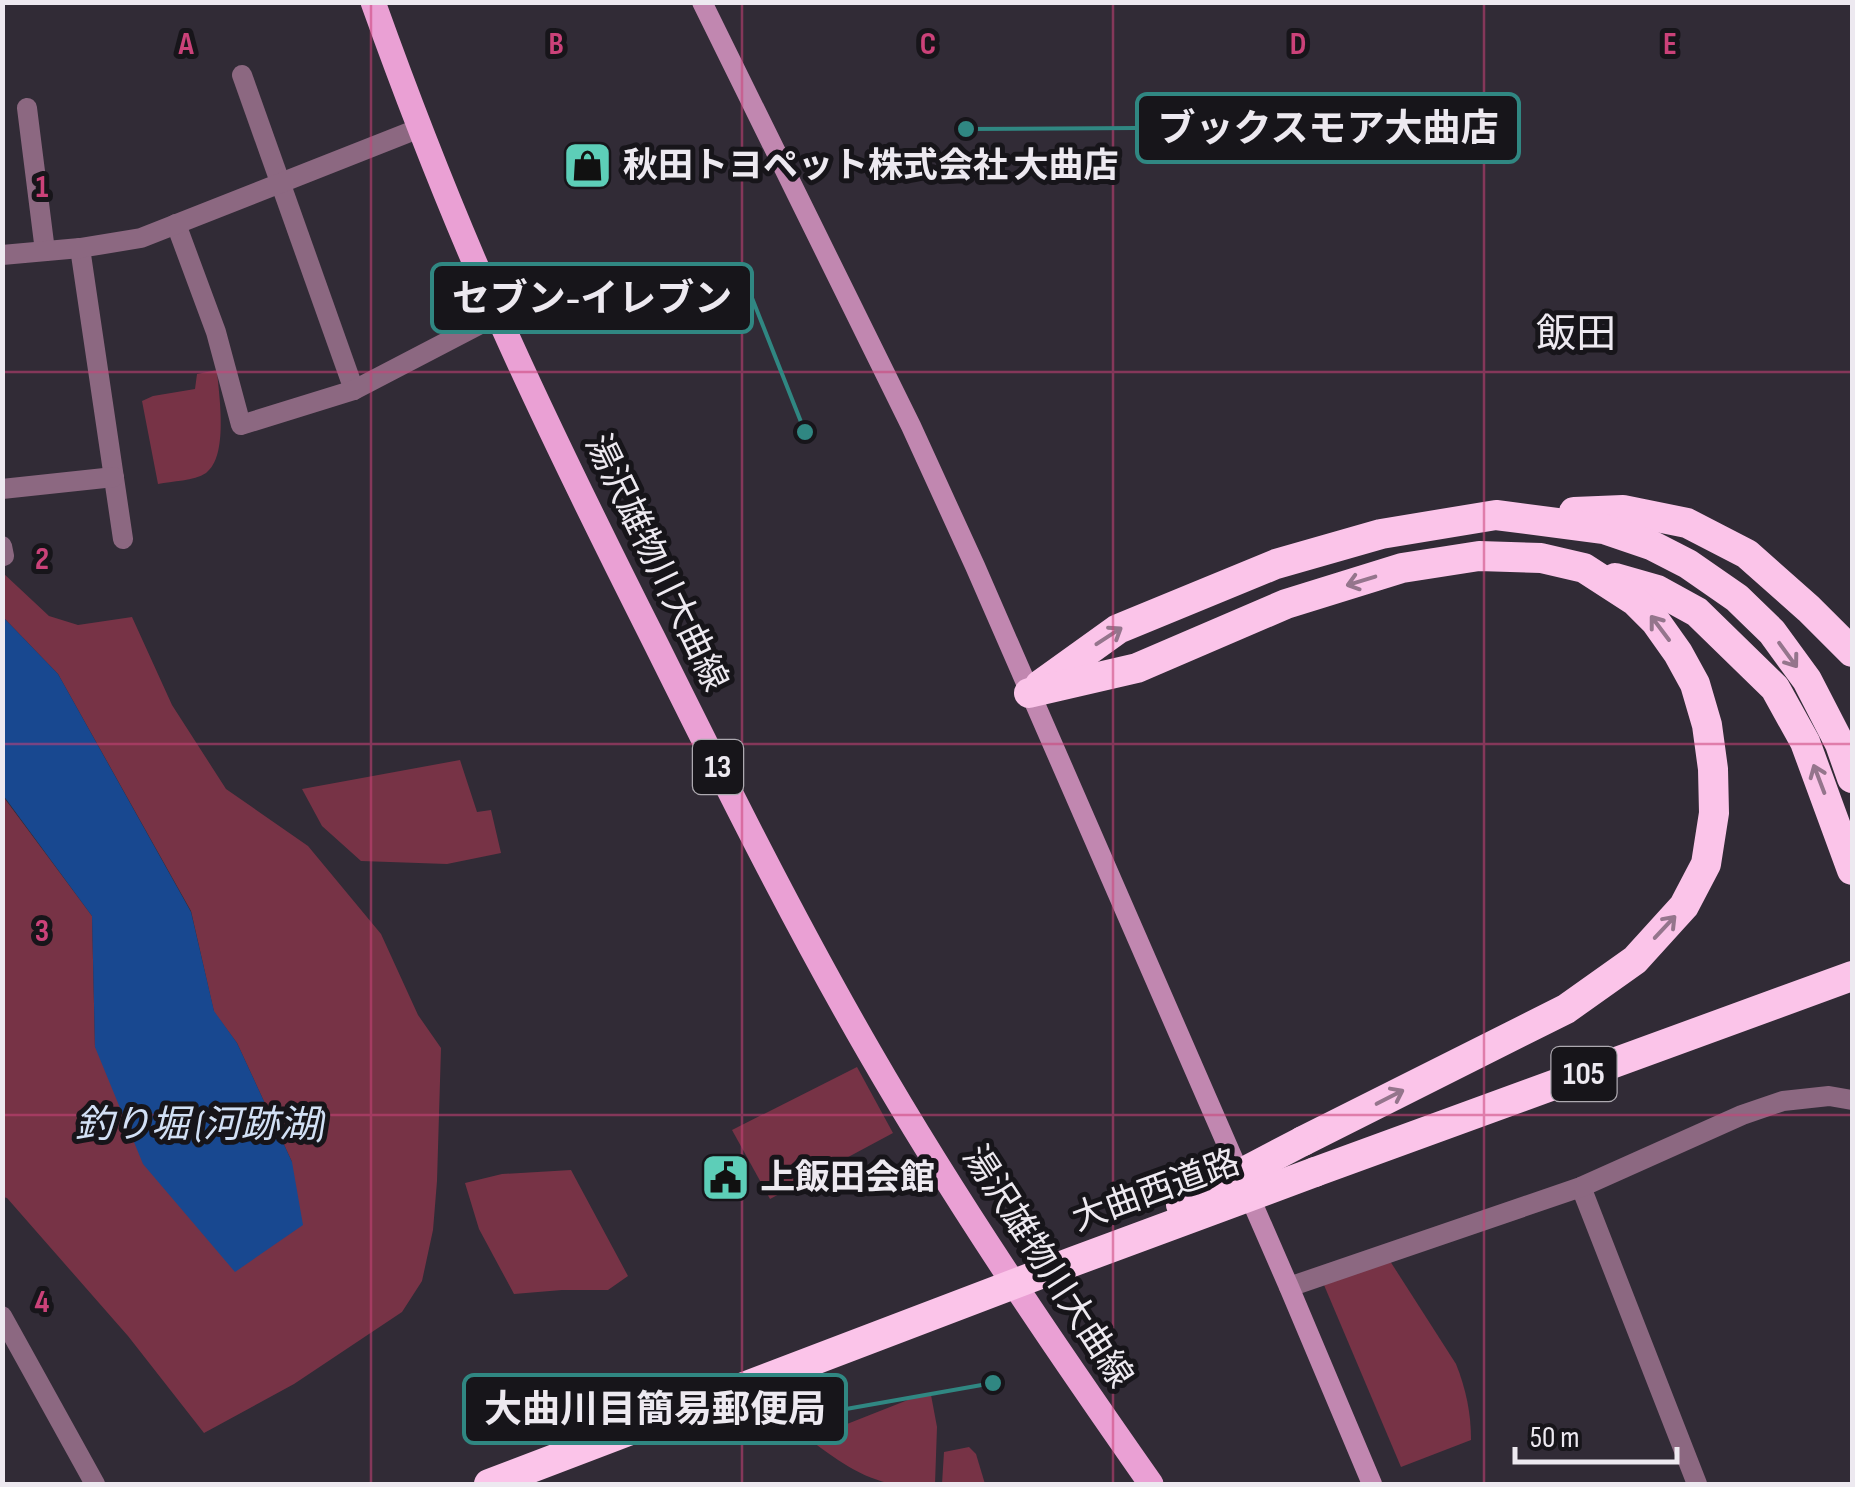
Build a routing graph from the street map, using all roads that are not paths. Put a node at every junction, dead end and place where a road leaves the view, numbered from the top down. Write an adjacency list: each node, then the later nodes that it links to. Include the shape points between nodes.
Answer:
1 (373, 2): 5 (main road, 湯沢雄物川大曲線 / 13)
2 (707, 4): 21 (street, via 911,426)
3 (242, 76): 6 (street)
4 (27, 108): 9 (street)
5 (420, 128): 6 (street); 11 (main road, 湯沢雄物川大曲線 / 13)
6 (281, 182): 7 (street); 12 (street)
7 (176, 224): 8 (street, via 141,238); 12 (street, via 242,425)
8 (80, 248): 9 (street); 13 (street)
9 (44, 251): 10 (street)
10 (2, 255)
11 (498, 315): 12 (street); 34 (main road, 湯沢雄物川大曲線 / 13, via 740,812 870,1054 1002,1266)
12 (354, 390)
13 (114, 477): 14 (street); 16 (street)
14 (2, 489)
15 (1496, 515): 20 (highway, via 1623,510 1687,523 1747,554); 21 (highway, one-way to 15, via 1118,629 1276,564 1381,534); 22 (highway, one-way to 22, via 1604,529 1651,545 1736,598 1807,680)
16 (124, 539)
17 (2, 546): 18 (street)
18 (4, 556)
19 (1584, 568): 21 (highway, one-way to 21, via 1541,558 1479,556 1402,568 1286,604 1137,668); 23 (highway, one-way to 19, via 1805,742 1775,688 1697,612 1657,590); 29 (highway, one-way to 19, bridge, via 1566,1009 1635,960 1684,906 1706,864 1714,814 1713,769 1695,684 1646,611)
20 (1852, 652)
21 (1029, 692): 30 (street)
22 (1852, 778)
23 (1852, 870)
24 (1852, 976): 27 (highway, 大曲西道路 / 105)
25 (1852, 993): 27 (highway)
26 (1852, 1100): 28 (street, via 1783,1101)
27 (1315, 1172): 29 (highway, 大曲西道路 / 105, bridge)
28 (1581, 1187): 30 (street); 36 (street)
29 (1072, 1262): 33 (highway, 大曲西道路 / 105, bridge)
30 (1289, 1286): 35 (street)
31 (2, 1316): 32 (street)
32 (95, 1484)
33 (489, 1484)
34 (1150, 1484)
35 (1372, 1484)
36 (1697, 1484)

